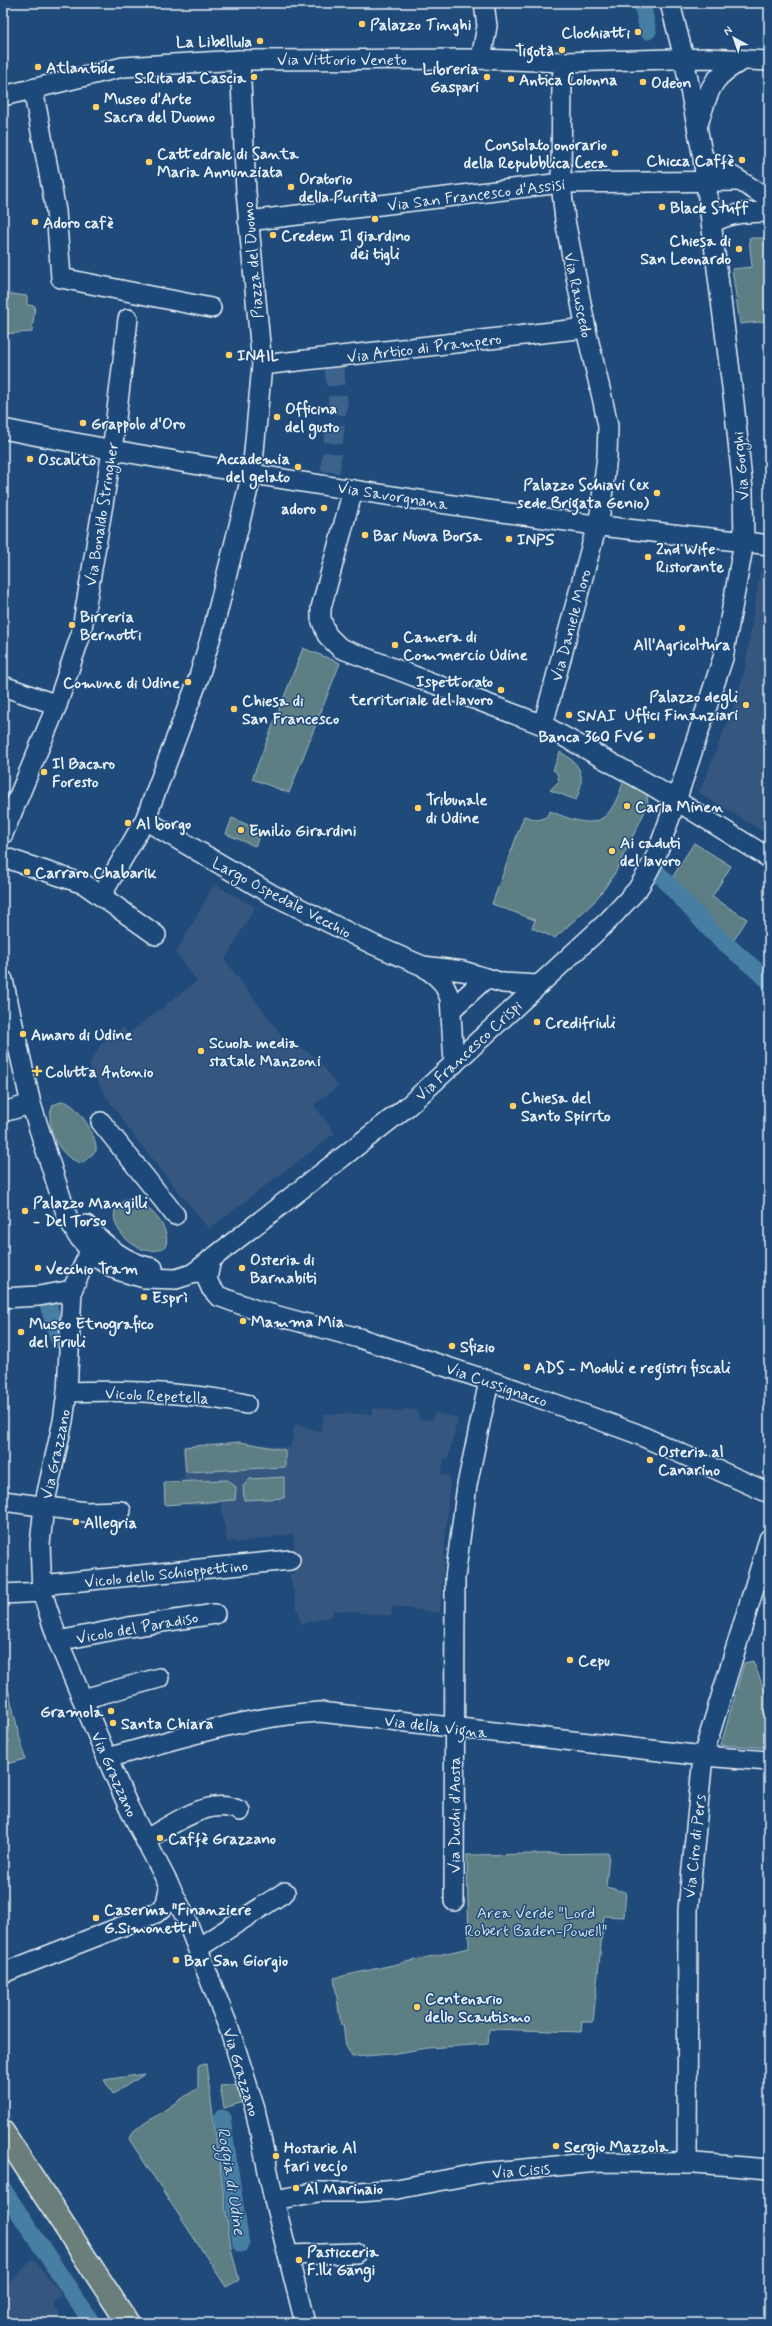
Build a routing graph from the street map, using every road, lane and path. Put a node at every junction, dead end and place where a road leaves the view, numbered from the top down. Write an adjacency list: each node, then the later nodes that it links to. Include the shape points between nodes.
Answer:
1 (484, 3): 4 (street, via 487,26)
2 (670, 3): 3 (street, Via Gorghi)
3 (684, 58): 6 (street, Via Vittorio Veneto); 7 (street, Via Vittorio Veneto); 11 (street, Via Gorghi)
4 (481, 59): 5 (street, Via Vittorio Veneto); 7 (street, Via Vittorio Veneto)
5 (240, 60): 9 (street, Via Vittorio Veneto, via 123,68); 18 (street, Piazza del Duomo)
6 (744, 60): 8 (street, Via Vittorio Veneto); 11 (street, Via Gorghi, via 717,77)
7 (564, 62): 15 (street, Via Rauscedo)
8 (769, 62)
9 (33, 89): 10 (street, Via Vittorio Veneto); 20 (street, via 56,211 61,278)
10 (3, 96)
11 (697, 125): 12 (street, Via Gorghi)
12 (703, 158): 13 (street, Via Gorghi); 14 (street)
13 (706, 181): 14 (street, Via San Francesco d'Assisi); 15 (street, Via San Francesco d'Assisi); 19 (street, Via Gorghi)
14 (740, 181): 16 (street)
15 (561, 183): 18 (street, Via San Francesco d'Assisi); 22 (street, Via Rauscedo, via 570,248)
16 (769, 199)
17 (769, 212): 19 (street, via 740,212)
18 (248, 221): 23 (street, Piazza del Duomo)
19 (712, 223): 29 (street, Via Gorghi, via 743,490)
20 (211, 308)
21 (128, 319): 25 (street, Via Bonaldo Stringher)
22 (586, 328): 23 (street, Via Artico di Prampero, via 334,361); 28 (street, Via Rauscedo, via 608,426 607,456 600,514)
23 (262, 365): 26 (street, Piazza del Duomo)
24 (5, 437): 25 (street, Via Savorgnana, via 42,437)
25 (112, 451): 26 (street, Via Savorgnana); 32 (street, Via Bonaldo Stringher, via 81,634)
26 (252, 473): 27 (street, Via Savorgnana, via 328,479); 35 (street, Piazza del Duomo, via 198,680)
27 (353, 490): 28 (street, Via Savorgnana); 33 (street, via 321,608 324,628 336,645 408,675)
28 (596, 526): 29 (street, Via Savorgnana); 33 (street, Via Daniele Moro)
29 (744, 542): 30 (street, Via Savorgnana); 34 (street, Via Gorghi, via 723,658)
30 (769, 545)
31 (3, 686): 32 (street)
32 (57, 705): 36 (street, Via Bonaldo Stringher)
33 (544, 725): 34 (street)
34 (676, 801): 38 (street); 45 (street, Via Francesco Crispi, via 656,856 637,890 608,921)
35 (145, 820): 39 (street, Piazza del Duomo); 41 (street, Largo Ospedale Vecchio, via 271,894)
36 (3, 834)
37 (3, 857): 39 (street, via 84,884)
38 (769, 858)
39 (100, 896): 40 (street)
40 (156, 936)
41 (423, 966): 42 (street, Largo Ospedale Vecchio); 46 (street, Largo Ospedale Vecchio, via 443,983)
42 (462, 971): 43 (street, Largo Ospedale Vecchio); 46 (street, Largo Ospedale Vecchio, via 453,987)
43 (486, 978): 45 (street, Largo Ospedale Vecchio, via 503,983); 46 (street)
44 (3, 980): 48 (street)
45 (538, 985): 47 (street, Via Francesco Crispi)
46 (451, 1004): 47 (street, Largo Ospedale Vecchio)
47 (454, 1064): 55 (street, Via Francesco Crispi, via 408,1106 333,1166)
48 (31, 1104): 49 (street); 51 (street)
49 (5, 1113)
50 (101, 1122): 52 (street)
51 (60, 1194): 53 (street); 54 (street, via 71,1224)
52 (175, 1214)
53 (91, 1231): 54 (street, Via Grazzano); 55 (street, via 121,1256 144,1266 175,1270)
54 (90, 1251): 56 (street); 58 (street, Via Grazzano)
55 (210, 1259): 57 (street, via 184,1277); 59 (street, via 207,1279)
56 (111, 1267): 57 (street, via 130,1274); 58 (street, via 92,1269)
57 (163, 1279): 59 (street, Via Cussignacco)
58 (74, 1285): 60 (street, via 39,1296); 62 (street, Via Grazzano)
59 (218, 1296): 61 (street, Via Cussignacco, via 256,1310 359,1338)
60 (3, 1298)
61 (489, 1381): 64 (street, Via Cussignacco, via 635,1433); 76 (street, Via Duchi d'Aosta, via 467,1485 456,1570)
62 (67, 1392): 63 (street, Vicolo Repetella, via 174,1393 207,1396); 66 (street, Via Grazzano)
63 (246, 1404)
64 (769, 1493)
65 (3, 1501): 66 (street)
66 (44, 1506): 67 (street, via 86,1512); 70 (street, Via Grazzano, via 40,1544)
67 (121, 1511)
68 (769, 1539): 77 (street, Via Ciro di Pers)
69 (290, 1560): 70 (street, Vicolo dello Schioppettino)
70 (42, 1588): 71 (street, Vicolo dello Schioppettino); 73 (street, Via Grazzano)
71 (3, 1594)
72 (215, 1614): 73 (street, Vicolo del Paradiso)
73 (58, 1641): 75 (street, Via Grazzano)
74 (159, 1678): 75 (street)
75 (83, 1699): 78 (street, Via Grazzano)
76 (454, 1728): 77 (street, Via della Vigna); 78 (street, Via della Vigna, via 320,1712 286,1714 238,1722); 84 (street, Via Duchi d'Aosta)
77 (703, 1756): 79 (street, Via della Vigna); 88 (street, Via Ciro di Pers, via 688,1910)
78 (107, 1758): 81 (street, Via Grazzano)
79 (769, 1761)
80 (240, 1811): 81 (street, via 230,1806 216,1806 195,1813)
81 (145, 1840): 82 (street, Via Grazzano)
82 (169, 1888): 85 (street, Via Grazzano, via 184,1914); 86 (street, via 166,1904 156,1913)
83 (285, 1892): 85 (street)
84 (454, 1901)
85 (198, 1948): 90 (street, Via Grazzano, via 230,2031 255,2109)
86 (3, 1974)
87 (3, 2132): 93 (main road)
88 (687, 2163): 89 (street, Via Cisis); 90 (street, Via Cisis, via 598,2162 481,2173 397,2189 318,2192)
89 (769, 2168)
90 (274, 2200): 92 (street, Via Grazzano)
91 (356, 2253): 92 (street)
92 (288, 2255): 94 (street, Via Grazzano)
93 (128, 2323)
94 (305, 2323)

